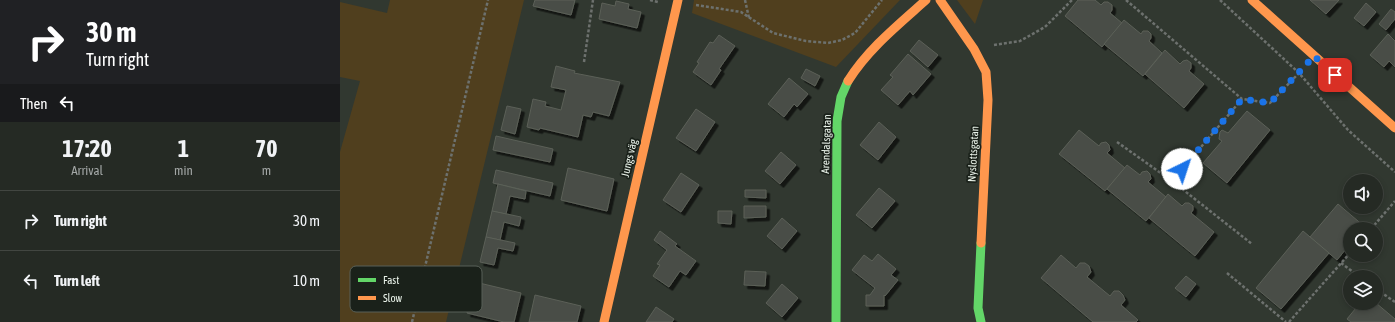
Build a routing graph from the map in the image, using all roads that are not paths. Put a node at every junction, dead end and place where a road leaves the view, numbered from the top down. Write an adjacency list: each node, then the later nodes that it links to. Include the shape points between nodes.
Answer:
1 (926, 0): 7 (street, Arendalsgatan, via 857,67 842,94 837,121)
2 (940, 0): 8 (street, Nyslottsgatan, via 974,49 986,72 988,100 978,308)
3 (1252, 0): 5 (street)
4 (678, 1): 6 (street, Jungs väg)
5 (1395, 128)
6 (604, 322)
7 (836, 322)
8 (981, 322)

